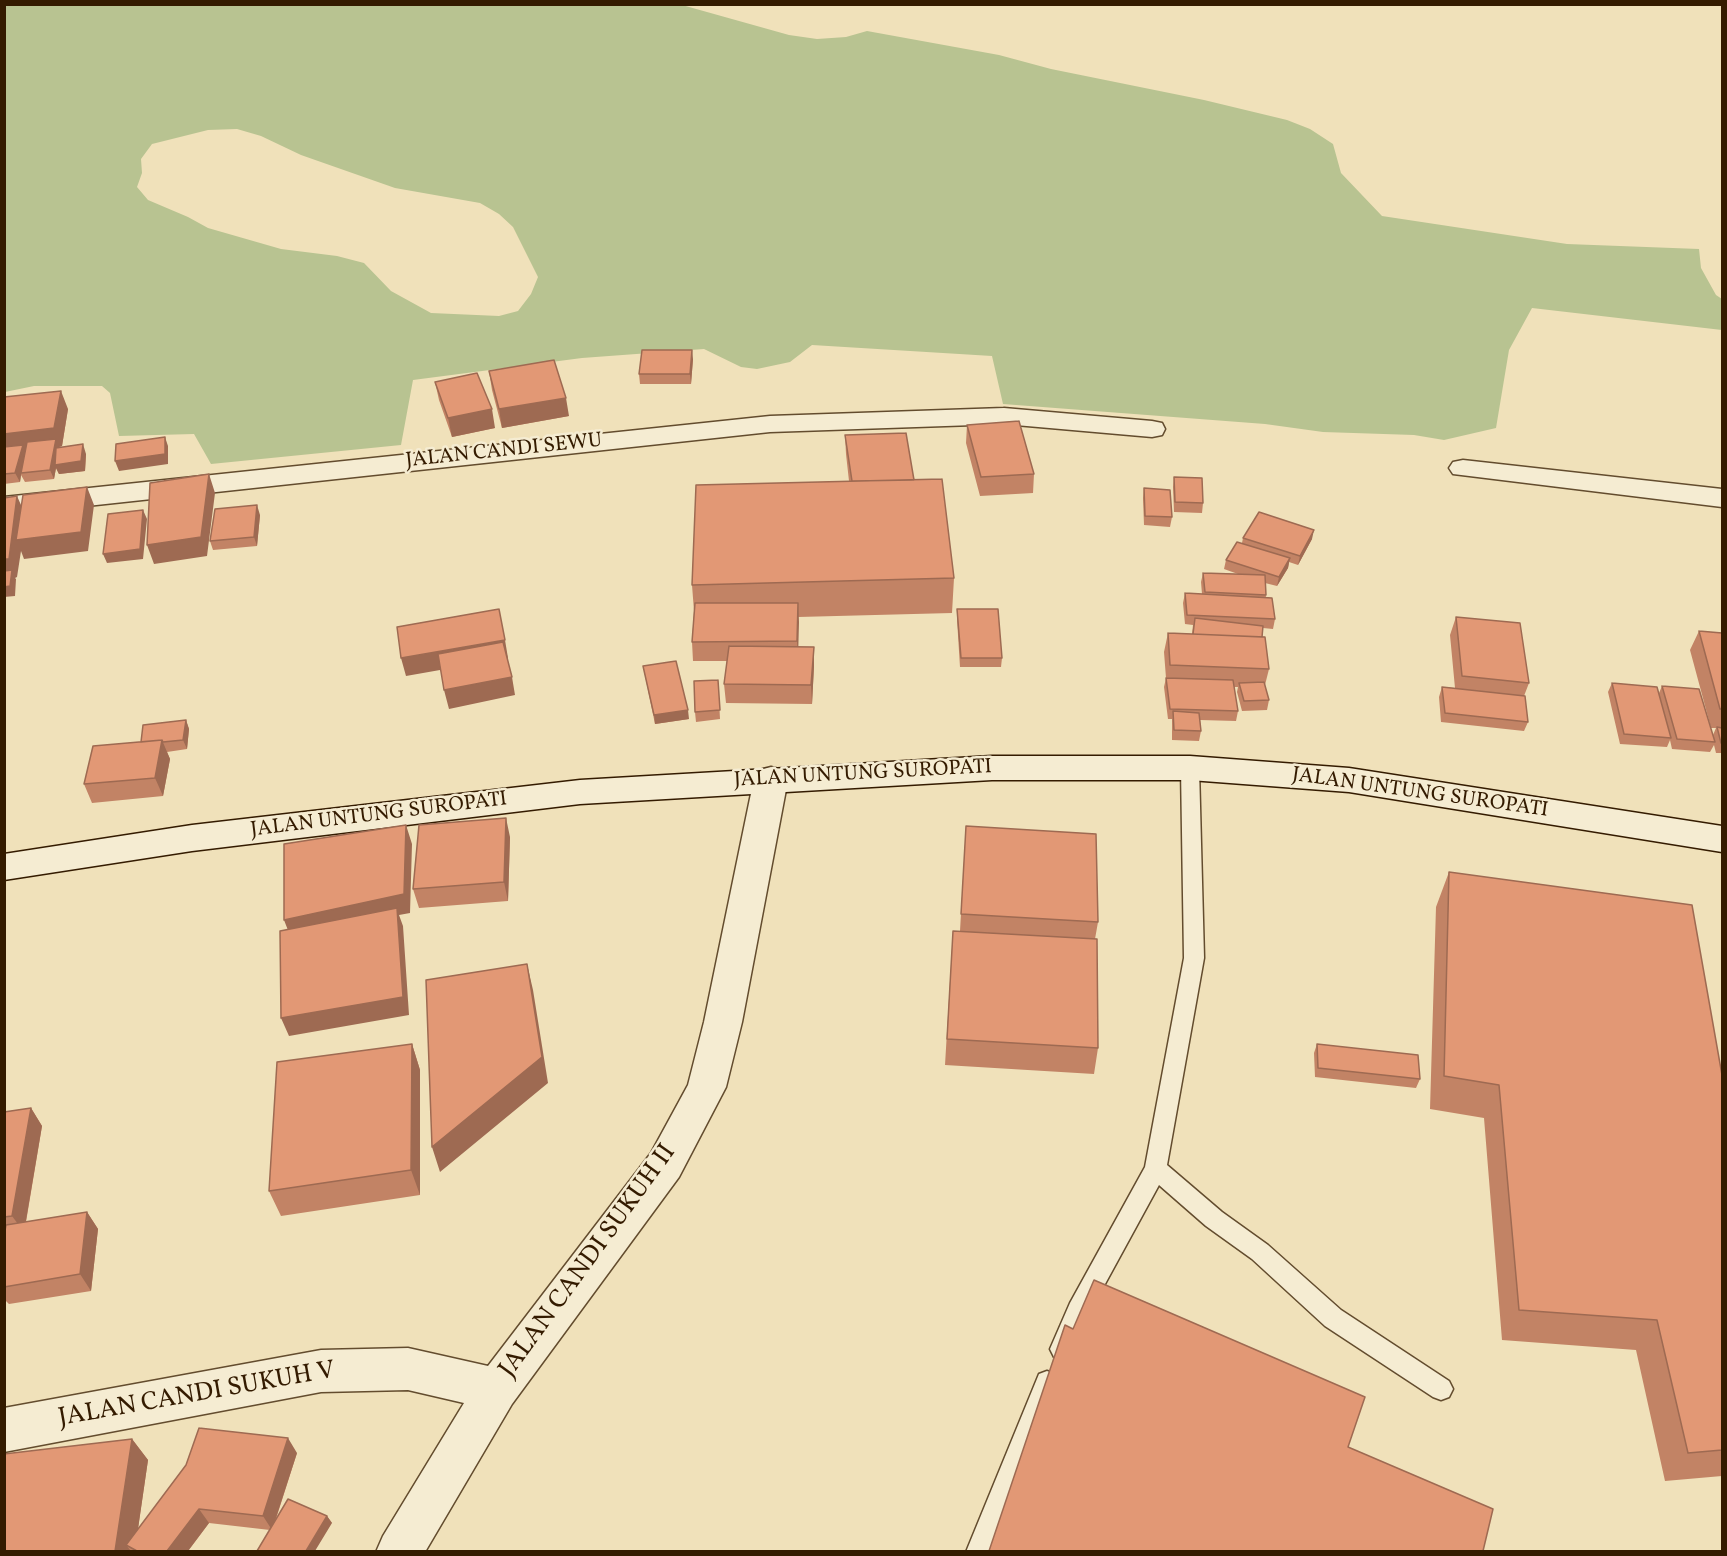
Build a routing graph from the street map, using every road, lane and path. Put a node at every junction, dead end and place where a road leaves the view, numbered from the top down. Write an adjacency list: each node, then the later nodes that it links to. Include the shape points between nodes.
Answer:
1 (1152, 429): 4 (street, JALAN CANDI SEWU, via 1004,416 770,424)
2 (1463, 468): 3 (street)
3 (1722, 498)
4 (4, 506)
5 (1190, 768): 6 (street, JALAN UNTUNG SUROPATI, via 992,768); 7 (street, JALAN UNTUNG SUROPATI, via 1349,780); 9 (lane, via 1194,958)
6 (771, 779): 8 (street, JALAN UNTUNG SUROPATI, via 580,792 192,838); 10 (street, JALAN CANDI SUKUH II, via 723,1022 706,1087 665,1165)
7 (1722, 839)
8 (4, 867)
9 (1156, 1169): 11 (lane, via 1214,1220 1260,1252 1333,1318); 14 (lane, via 1078,1311)
10 (496, 1389): 12 (street, JALAN CANDI SUKUH V, via 408,1369 321,1371); 13 (street, JALAN CANDI SUKUH II)
11 (1441, 1389)
12 (4, 1430)
13 (399, 1551)
14 (978, 1551)

